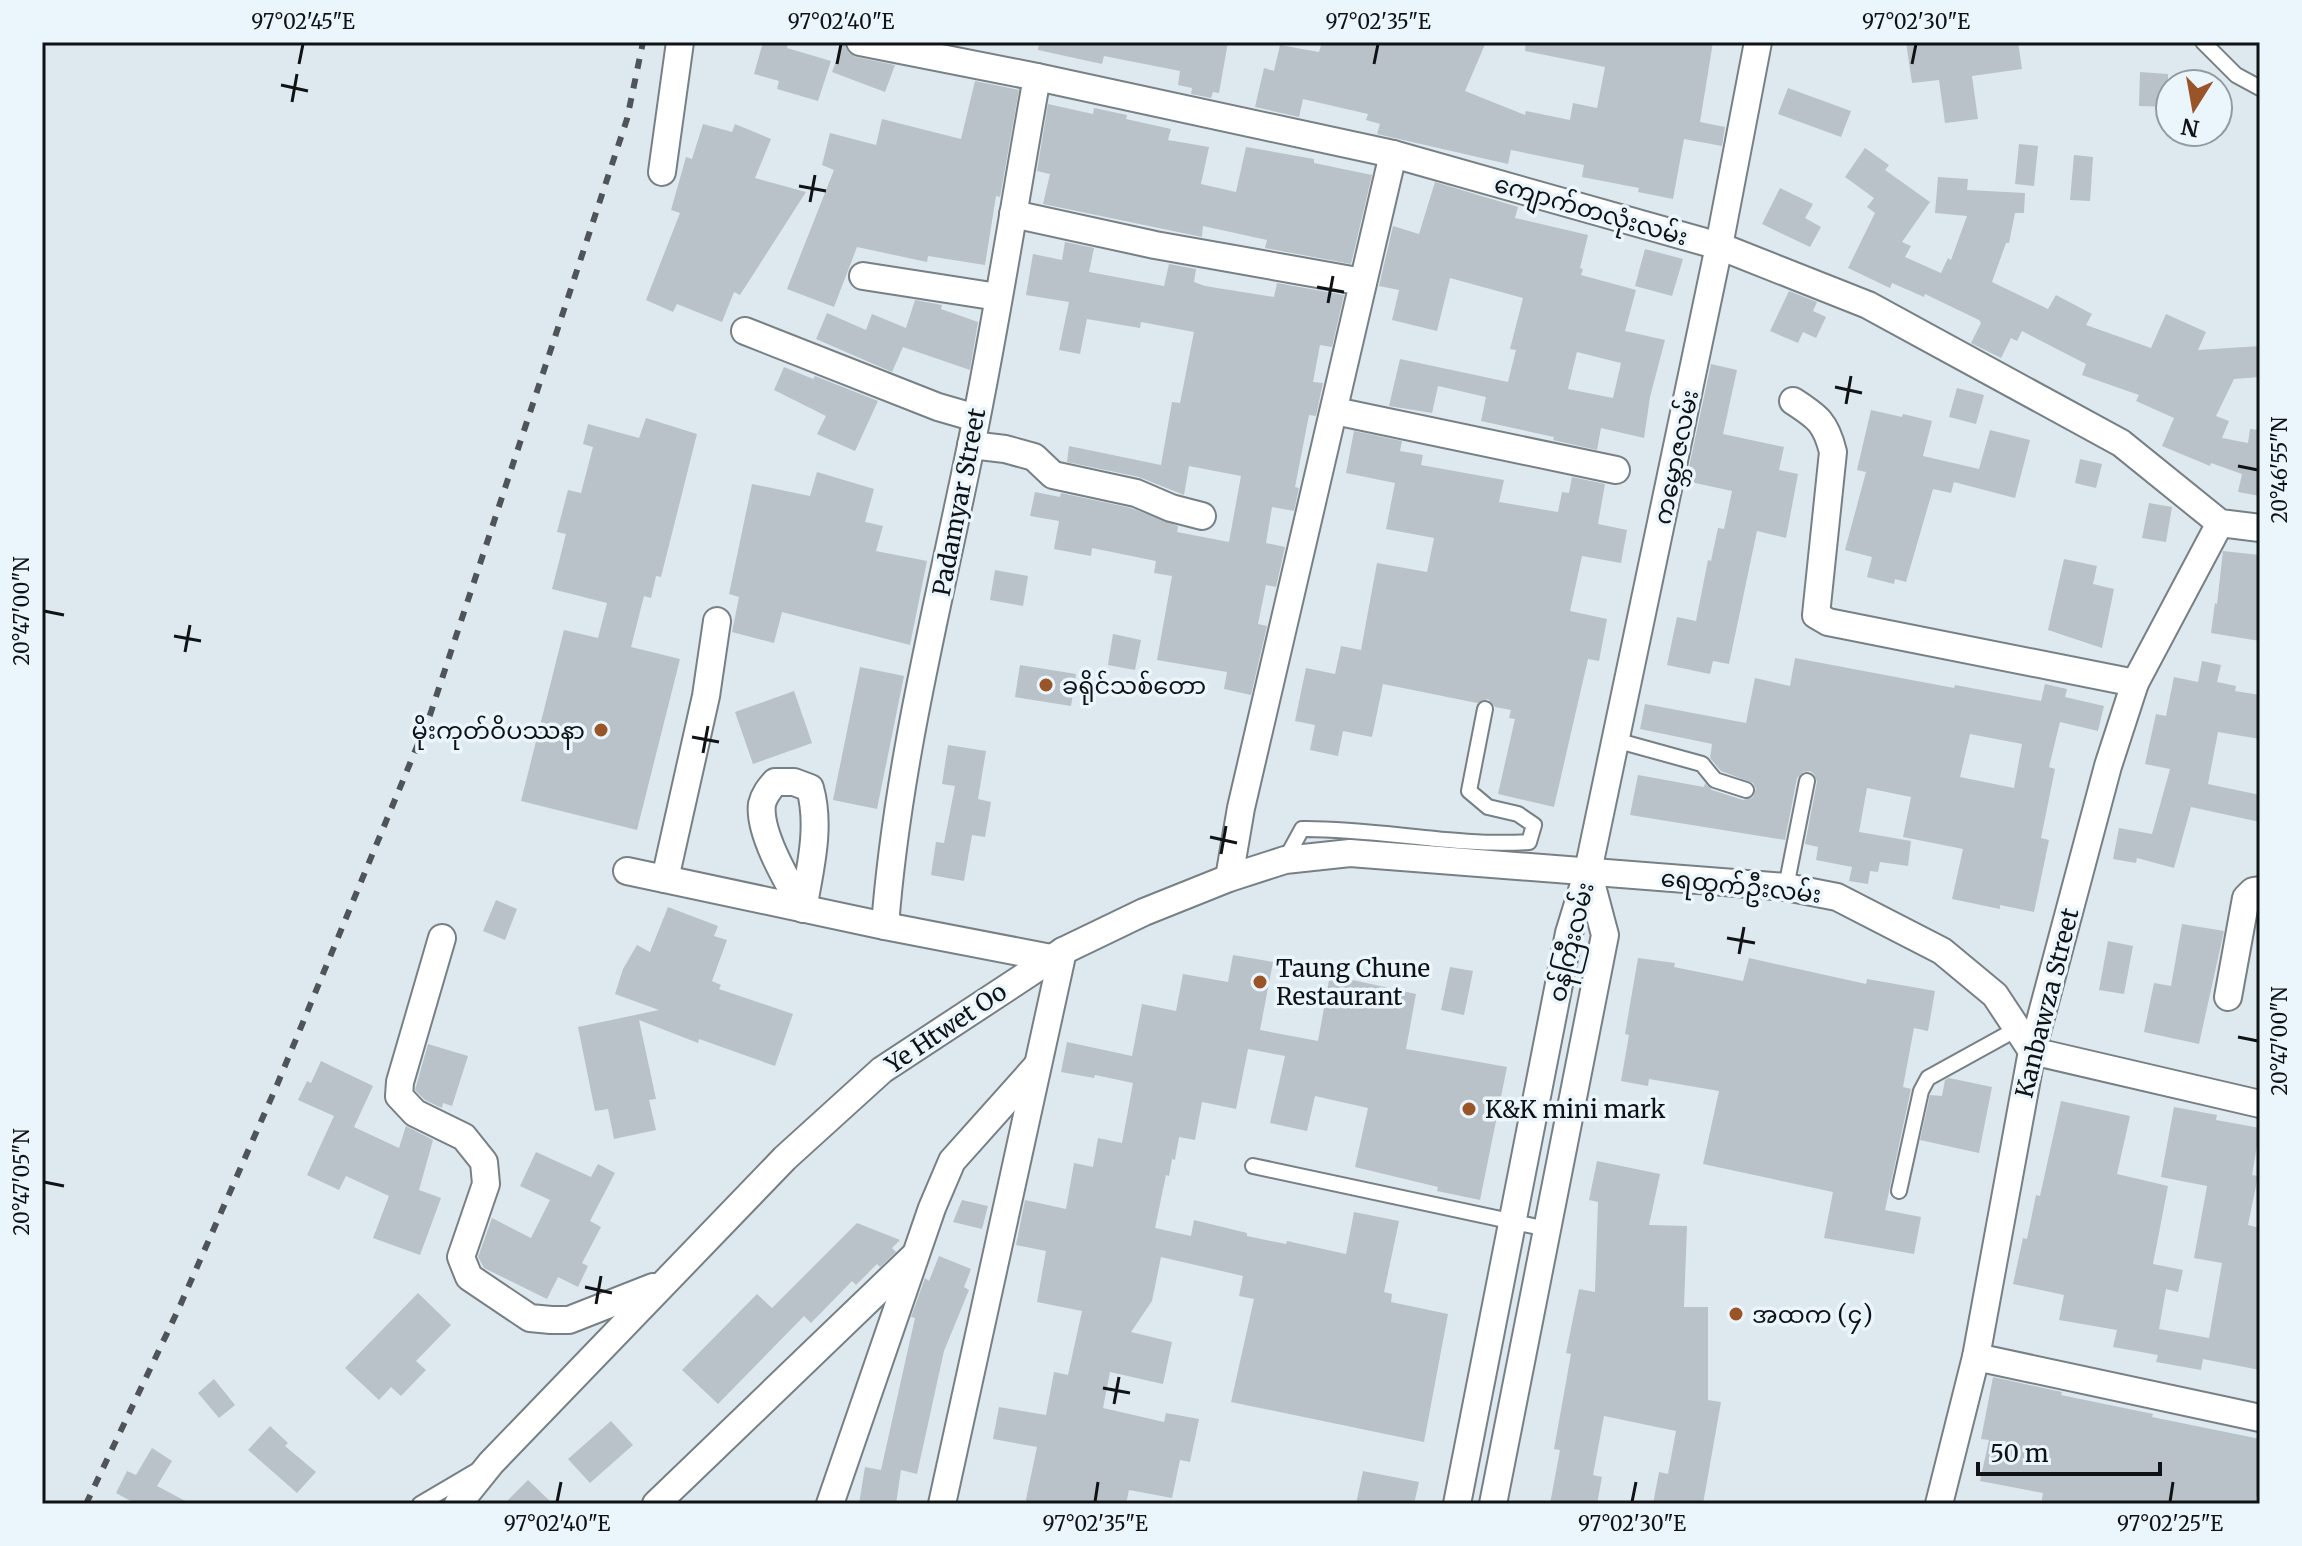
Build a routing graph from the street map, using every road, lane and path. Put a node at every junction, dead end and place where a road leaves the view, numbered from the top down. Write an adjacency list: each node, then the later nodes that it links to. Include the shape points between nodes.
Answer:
1 (680, 42): 8 (street)
2 (860, 42): 5 (street, ကျောက်တလုံးလမ်း)
3 (1758, 42): 10 (street, ကမ္ဘောဇလမ်း)
4 (2203, 42): 6 (lane, via 2236,75)
5 (1037, 77): 7 (street, ကျောက်တလုံးလမ်း); 9 (street, Padamyar Street)
6 (2260, 88)
7 (1393, 154): 10 (street, ကျောက်တလုံးလမ်း); 12 (street)
8 (662, 172)
9 (1013, 214): 12 (street); 13 (street, Padamyar Street)
10 (1719, 246): 21 (street, ကျောက်တလုံးလမ်း, via 1868,305 2107,435); 26 (street, ကမ္ဘောဇလမ်း)
11 (863, 276): 13 (street)
12 (1363, 282): 16 (street)
13 (998, 297): 17 (street, Padamyar Street)
14 (745, 331): 17 (street)
15 (1793, 401): 24 (street, via 1819,418 1833,452 1816,615 1828,622)
16 (1335, 411): 19 (street); 32 (street)
17 (976, 418): 18 (street, Padamyar Street)
18 (971, 445): 20 (street, via 1034,457 1053,475 1136,493); 36 (street, Padamyar Street, via 891,856)
19 (1616, 470)
20 (1202, 516)
21 (2220, 523): 22 (street); 24 (street, Kanbawza Street)
22 (2260, 528)
23 (717, 621): 33 (street, via 706,696)
24 (2135, 683): 41 (street, Kanbawza Street)
25 (1485, 709): 29 (lane, via 1469,791 1488,807 1518,814 1534,825 1529,842 1302,829)
26 (1615, 740): 28 (lane, via 1702,764 1715,780); 31 (street, ကမ္ဘောဇလမ်း)
27 (1807, 781): 34 (lane)
28 (1746, 790)
29 (1285, 860): 31 (street, Ye Htwet Oo, via 1350,853); 32 (street, Ye Htwet Oo)
30 (627, 871): 33 (street)
31 (1588, 871): 34 (street, ရေထွက်ဦးလမ်း); 46 (street, ဝန်ကြီးလမ်း, via 1569,933); 47 (street, ဝန်ကြီးလမ်း, via 1605,935)
32 (1229, 878): 38 (street, Ye Htwet Oo)
33 (665, 879): 36 (street)
34 (1786, 887): 40 (street, ရေထွက်ဦးလမ်း, via 1837,897 1942,951 1995,995)
35 (2260, 890): 39 (street, via 2246,898)
36 (885, 926): 38 (street)
37 (442, 938): 49 (street, via 399,1096 415,1113 464,1137 484,1162 486,1184 461,1257 469,1277 530,1318 551,1320 569,1320)
38 (1057, 954): 42 (street); 49 (street, Ye Htwet Oo, via 882,1070 785,1158)
39 (2228, 997)
40 (2015, 1030): 41 (street, ရေထွက်ဦးလမ်း); 45 (lane, via 1928,1078)
41 (2032, 1051): 43 (street); 50 (street, Kanbawza Street)
42 (1038, 1064): 48 (street, via 952,1161); 58 (street)
43 (2260, 1104)
44 (1253, 1166): 46 (lane)
45 (1899, 1191)
46 (1513, 1222): 47 (lane); 59 (street, ဝန်ကြီးလမ်း)
47 (1547, 1229): 60 (street, ဝန်ကြီးလမ်း)
48 (918, 1251): 56 (street); 57 (street)
49 (663, 1282): 52 (street, Ye Htwet Oo)
50 (1976, 1357): 51 (street); 53 (street, Kanbawza Street)
51 (2260, 1418)
52 (491, 1463): 54 (lane); 55 (street, Ye Htwet Oo)
53 (1943, 1503)
54 (420, 1504)
55 (458, 1504)
56 (656, 1504)
57 (830, 1504)
58 (942, 1504)
59 (1457, 1504)
60 (1493, 1504)

